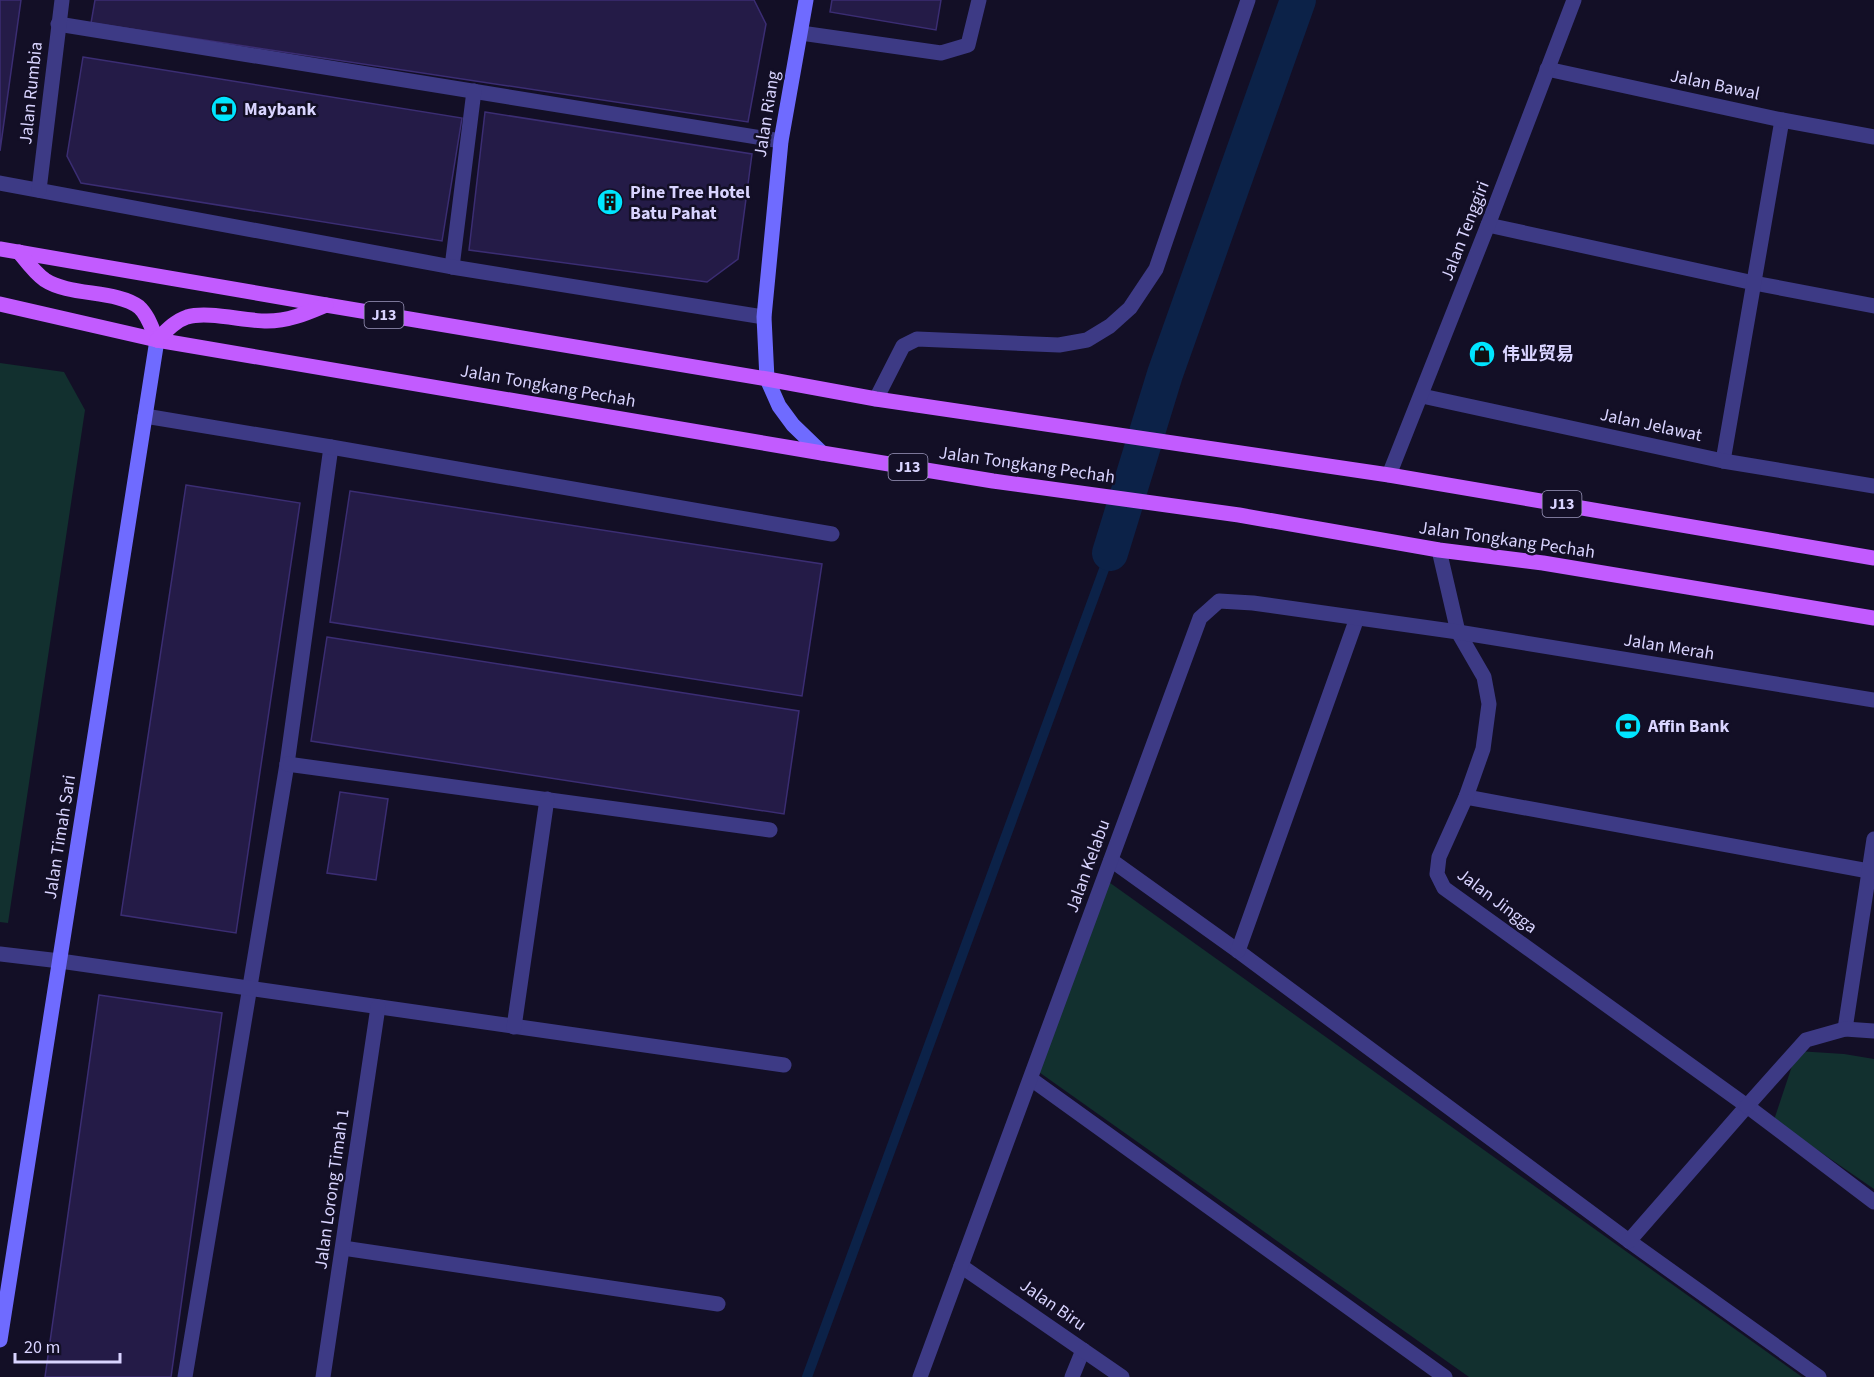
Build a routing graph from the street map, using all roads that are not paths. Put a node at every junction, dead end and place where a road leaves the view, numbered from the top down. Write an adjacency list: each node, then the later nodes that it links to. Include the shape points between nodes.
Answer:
1 (62, 0): 6 (street, Jalan Rumbia)
2 (806, 0): 7 (street, Jalan Riang)
3 (979, 0): 7 (street, via 968,45 941,52)
4 (1248, 0): 27 (street, via 1156,269 1130,308 1087,340 1059,345 917,339 903,346)
5 (1574, 0): 8 (street, Jalan Tenggiri)
6 (58, 24): 9 (street); 14 (street, Jalan Rumbia)
7 (801, 33): 12 (street, Jalan Riang)
8 (1547, 69): 10 (street, Jalan Bawal); 15 (street, Jalan Tenggiri)
9 (474, 91): 12 (street); 18 (street)
10 (1782, 120): 11 (street, Jalan Bawal); 19 (street)
11 (1874, 137)
12 (781, 141): 23 (street, Jalan Riang)
13 (0, 183): 14 (street)
14 (39, 190): 18 (street)
15 (1488, 225): 19 (street); 26 (street, Jalan Tenggiri)
16 (0, 249): 17 (main road, J13)
17 (20, 252): 21 (main road, J13); 24 (main road, via 45,280 128,301 140,308)
18 (452, 267): 23 (street)
19 (1754, 283): 22 (street); 31 (street)
20 (0, 304): 24 (main road, Jalan Tongkang Pechah / J13)
21 (326, 305): 24 (main road, via 284,320 187,317); 25 (main road, J13)
22 (1874, 306)
23 (764, 316): 25 (street, Jalan Riang)
24 (157, 340): 28 (street, Jalan Timah Sari); 30 (main road, Jalan Tongkang Pechah / J13)
25 (767, 379): 27 (main road, J13); 30 (street, via 793,425)
26 (1422, 396): 31 (street, Jalan Jelawat); 32 (street, Jalan Tenggiri)
27 (876, 399): 32 (main road, J13)
28 (145, 416): 29 (street); 50 (street, Jalan Timah Sari)
29 (331, 447): 34 (street); 41 (street)
30 (822, 453): 35 (main road, Jalan Tongkang Pechah / J13, via 1239,515)
31 (1724, 460): 33 (street, Jalan Jelawat)
32 (1389, 475): 36 (main road, J13)
33 (1874, 486)
34 (832, 534)
35 (1438, 550): 38 (main road, Jalan Tongkang Pechah / J13, via 1543,563); 39 (street, Jalan Jingga)
36 (1874, 558)
37 (1357, 618): 39 (street, Jalan Kelabu); 46 (street, Jalan Kelabu, via 1219,601 1200,618); 48 (street)
38 (1874, 618)
39 (1458, 632): 40 (street, Jalan Merah); 42 (street, Jalan Jingga, via 1484,677 1489,704 1483,749)
40 (1874, 700)
41 (287, 764): 43 (street); 51 (street)
42 (1466, 797): 47 (street); 58 (street, Jalan Jingga, via 1439,857 1437,873 1444,888)
43 (547, 799): 44 (street); 53 (street)
44 (770, 830)
45 (1874, 839): 47 (street)
46 (1111, 860): 48 (street); 57 (street, Jalan Kelabu)
47 (1871, 872): 54 (street)
48 (1238, 951): 60 (street)
49 (0, 954): 50 (street)
50 (60, 961): 51 (street); 64 (street, Jalan Timah Sari)
51 (250, 988): 52 (street); 66 (street)
52 (378, 1007): 53 (street); 61 (street, Jalan Lorong Timah 1)
53 (514, 1027): 56 (street)
54 (1845, 1029): 55 (street); 58 (street, via 1806,1040)
55 (1874, 1031)
56 (784, 1065)
57 (1031, 1079): 62 (street, Jalan Kelabu); 71 (street)
58 (1747, 1106): 59 (street, Jalan Jingga); 60 (street)
59 (1874, 1202)
60 (1629, 1241): 72 (street)
61 (343, 1248): 63 (street); 67 (street, Jalan Lorong Timah 1)
62 (961, 1266): 65 (street, Jalan Biru); 68 (street, Jalan Kelabu)
63 (718, 1304)
64 (0, 1340)
65 (1083, 1350): 69 (street); 70 (street, Jalan Biru)
66 (185, 1377)
67 (323, 1377)
68 (920, 1377)
69 (1072, 1377)
70 (1122, 1377)
71 (1445, 1377)
72 (1819, 1377)

